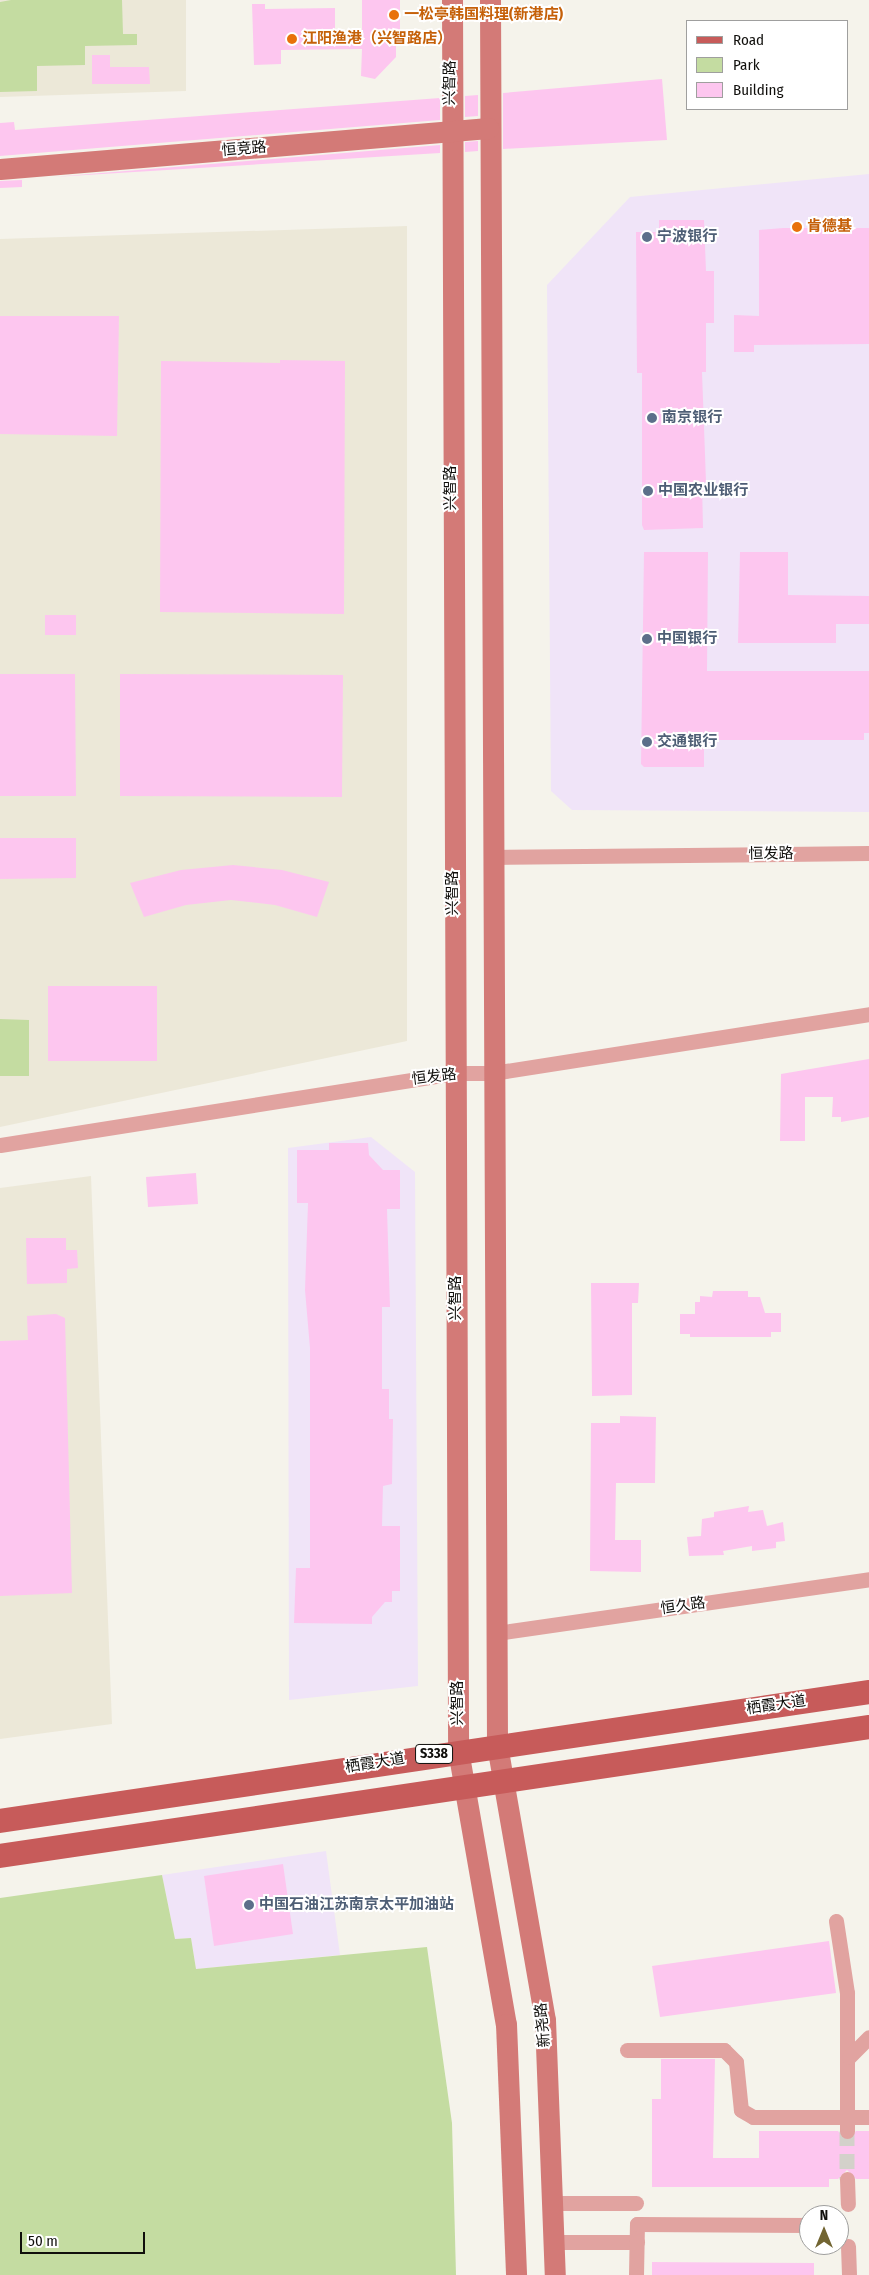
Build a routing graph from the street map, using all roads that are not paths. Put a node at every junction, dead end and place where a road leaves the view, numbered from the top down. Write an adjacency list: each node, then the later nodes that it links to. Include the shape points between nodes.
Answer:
1 (452, 0): 4 (main road, 兴智路)
2 (490, 0): 3 (main road)
3 (488, 128): 4 (main road, 恒竞路); 7 (main road)
4 (449, 129): 5 (main road, 恒竞路); 9 (main road, 兴智路)
5 (0, 169)
6 (869, 853): 7 (street, 恒发路)
7 (492, 857): 10 (main road)
8 (869, 1014): 10 (street, 恒发路)
9 (454, 1073): 10 (street, 恒发路); 11 (street, 恒发路); 17 (main road, 兴智路)
10 (493, 1073): 13 (main road)
11 (0, 1145)
12 (869, 1579): 13 (street, 恒久路)
13 (496, 1633): 16 (main road)
14 (869, 1692): 16 (main road, 栖霞大道 / S338)
15 (869, 1727): 18 (main road, S338)
16 (497, 1746): 17 (main road, 栖霞大道 / S338); 18 (main road)
17 (458, 1750): 19 (main road, 兴智路); 20 (main road, 栖霞大道 / S338)
18 (504, 1779): 19 (main road, S338); 29 (main road, 新尧路, via 544,2020)
19 (466, 1786): 21 (main road, S338); 36 (main road, via 506,2024)
20 (0, 1821)
21 (0, 1856)
22 (836, 1920): 25 (street, via 847,1993)
23 (869, 2037): 25 (street)
24 (627, 2050): 27 (street, via 724,2050 736,2062 741,2110 753,2117)
25 (849, 2057): 27 (street)
26 (869, 2117): 27 (street)
27 (848, 2124)
28 (847, 2179): 31 (street)
29 (552, 2203): 30 (street); 33 (main road, 新尧路)
30 (636, 2203)
31 (848, 2204)
32 (799, 2225): 34 (street, via 637,2224)
33 (554, 2242): 34 (street); 37 (main road, 新尧路)
34 (637, 2242): 38 (street)
35 (848, 2255): 39 (street)
36 (516, 2275)
37 (555, 2275)
38 (636, 2275)
39 (849, 2275)

